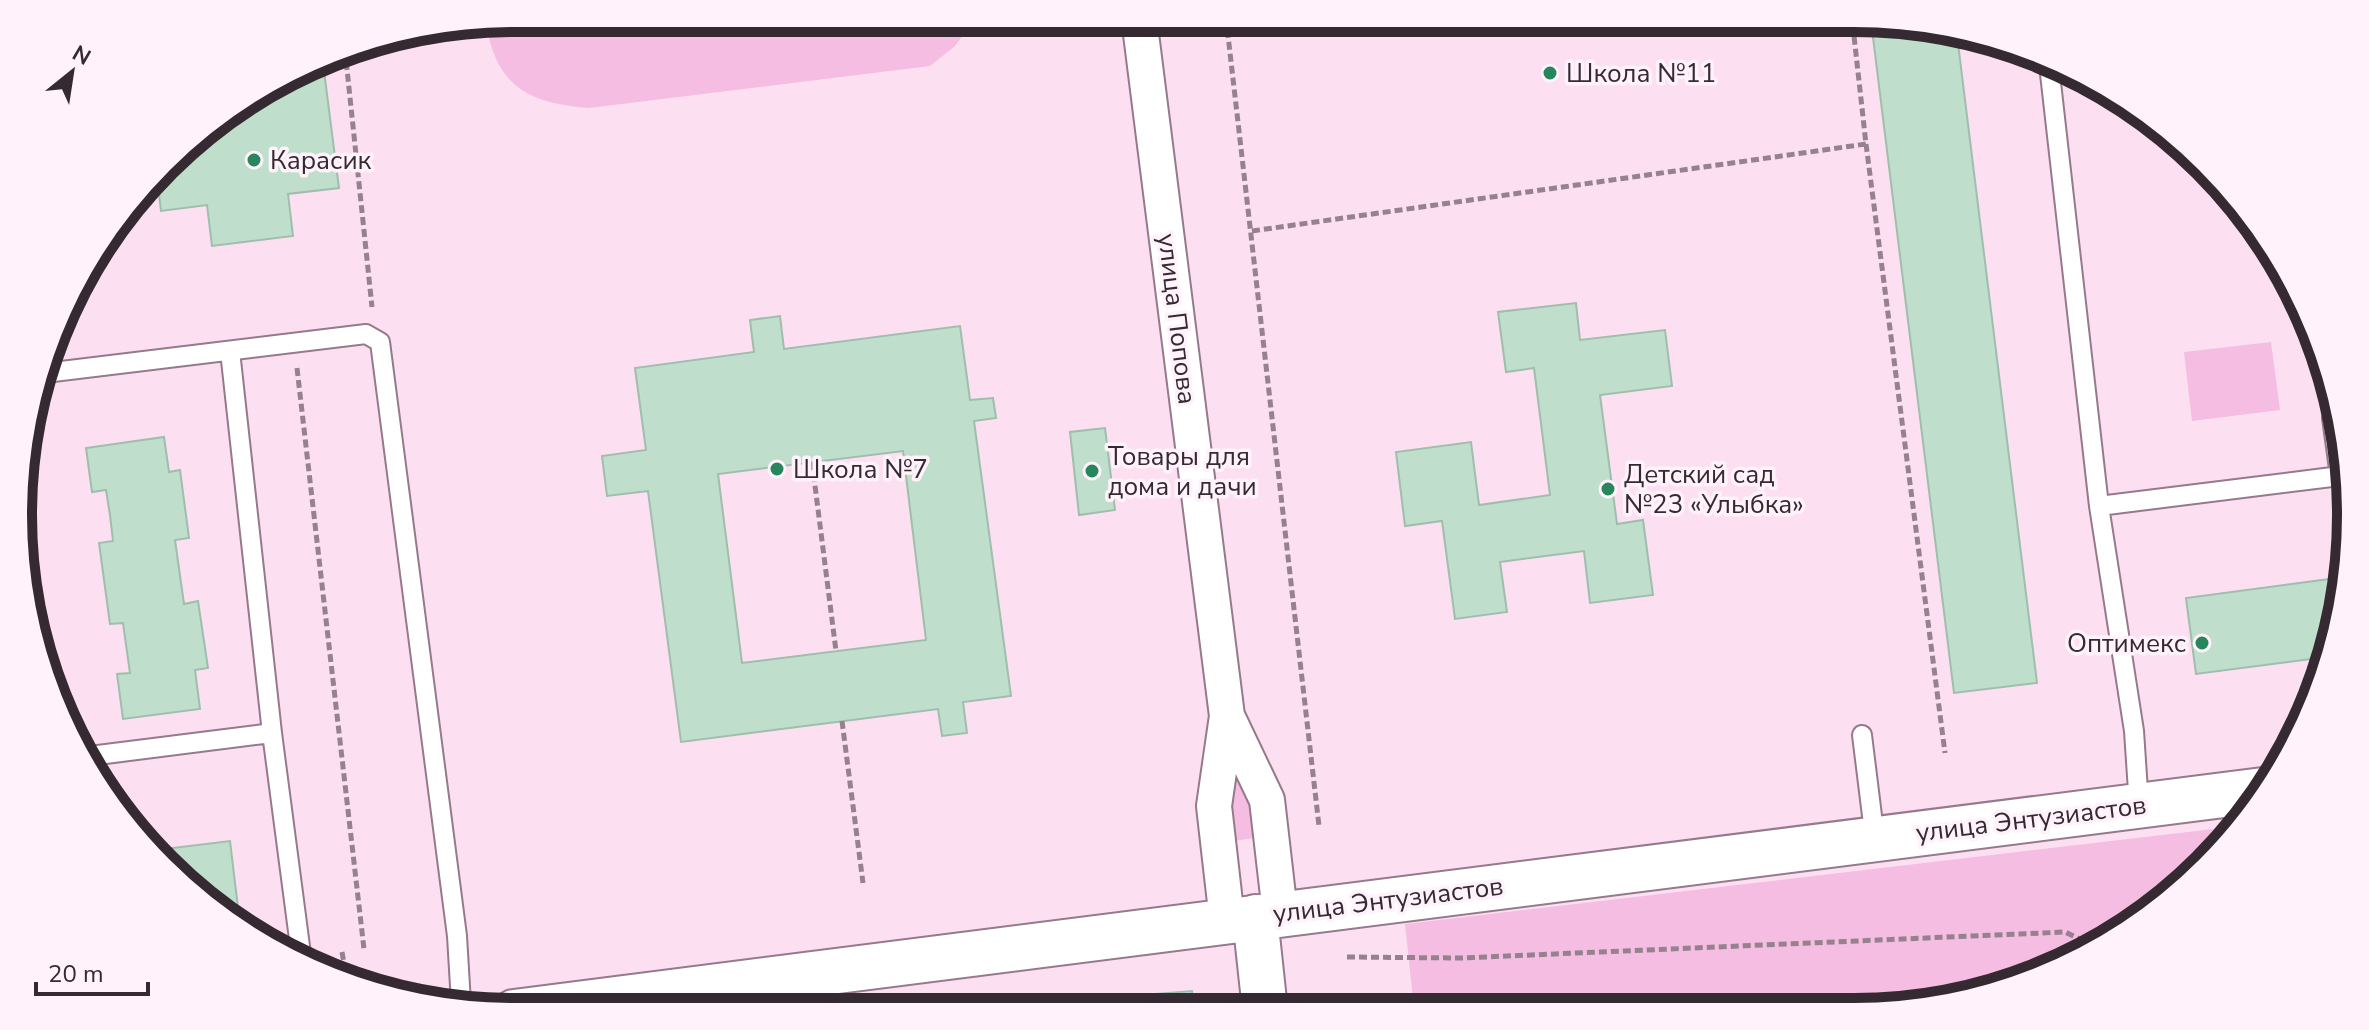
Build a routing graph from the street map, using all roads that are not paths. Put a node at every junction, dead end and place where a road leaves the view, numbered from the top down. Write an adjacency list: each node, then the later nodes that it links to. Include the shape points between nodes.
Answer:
1 (1141, 32): 7 (street, улица Попова)
2 (2050, 74): 6 (lane)
3 (230, 351): 4 (lane); 8 (lane); 16 (lane, via 375,336 380,342)
4 (54, 372)
5 (2335, 477): 6 (lane)
6 (2099, 506): 12 (lane, via 2134,731)
7 (1227, 716): 14 (street, улица Попова, via 1214,806); 14 (street, улица Попова, via 1267,800)
8 (272, 733): 10 (lane); 15 (lane)
9 (1862, 735): 13 (lane)
10 (97, 755)
11 (2250, 792): 12 (street, улица Энтузиастов)
12 (2139, 806): 13 (street, улица Энтузиастов)
13 (1875, 840): 14 (street, улица Энтузиастов)
14 (1254, 917): 17 (street, улица Энтузиастов); 18 (street)
15 (300, 948)
16 (461, 995)
17 (640, 998)
18 (1264, 998)

